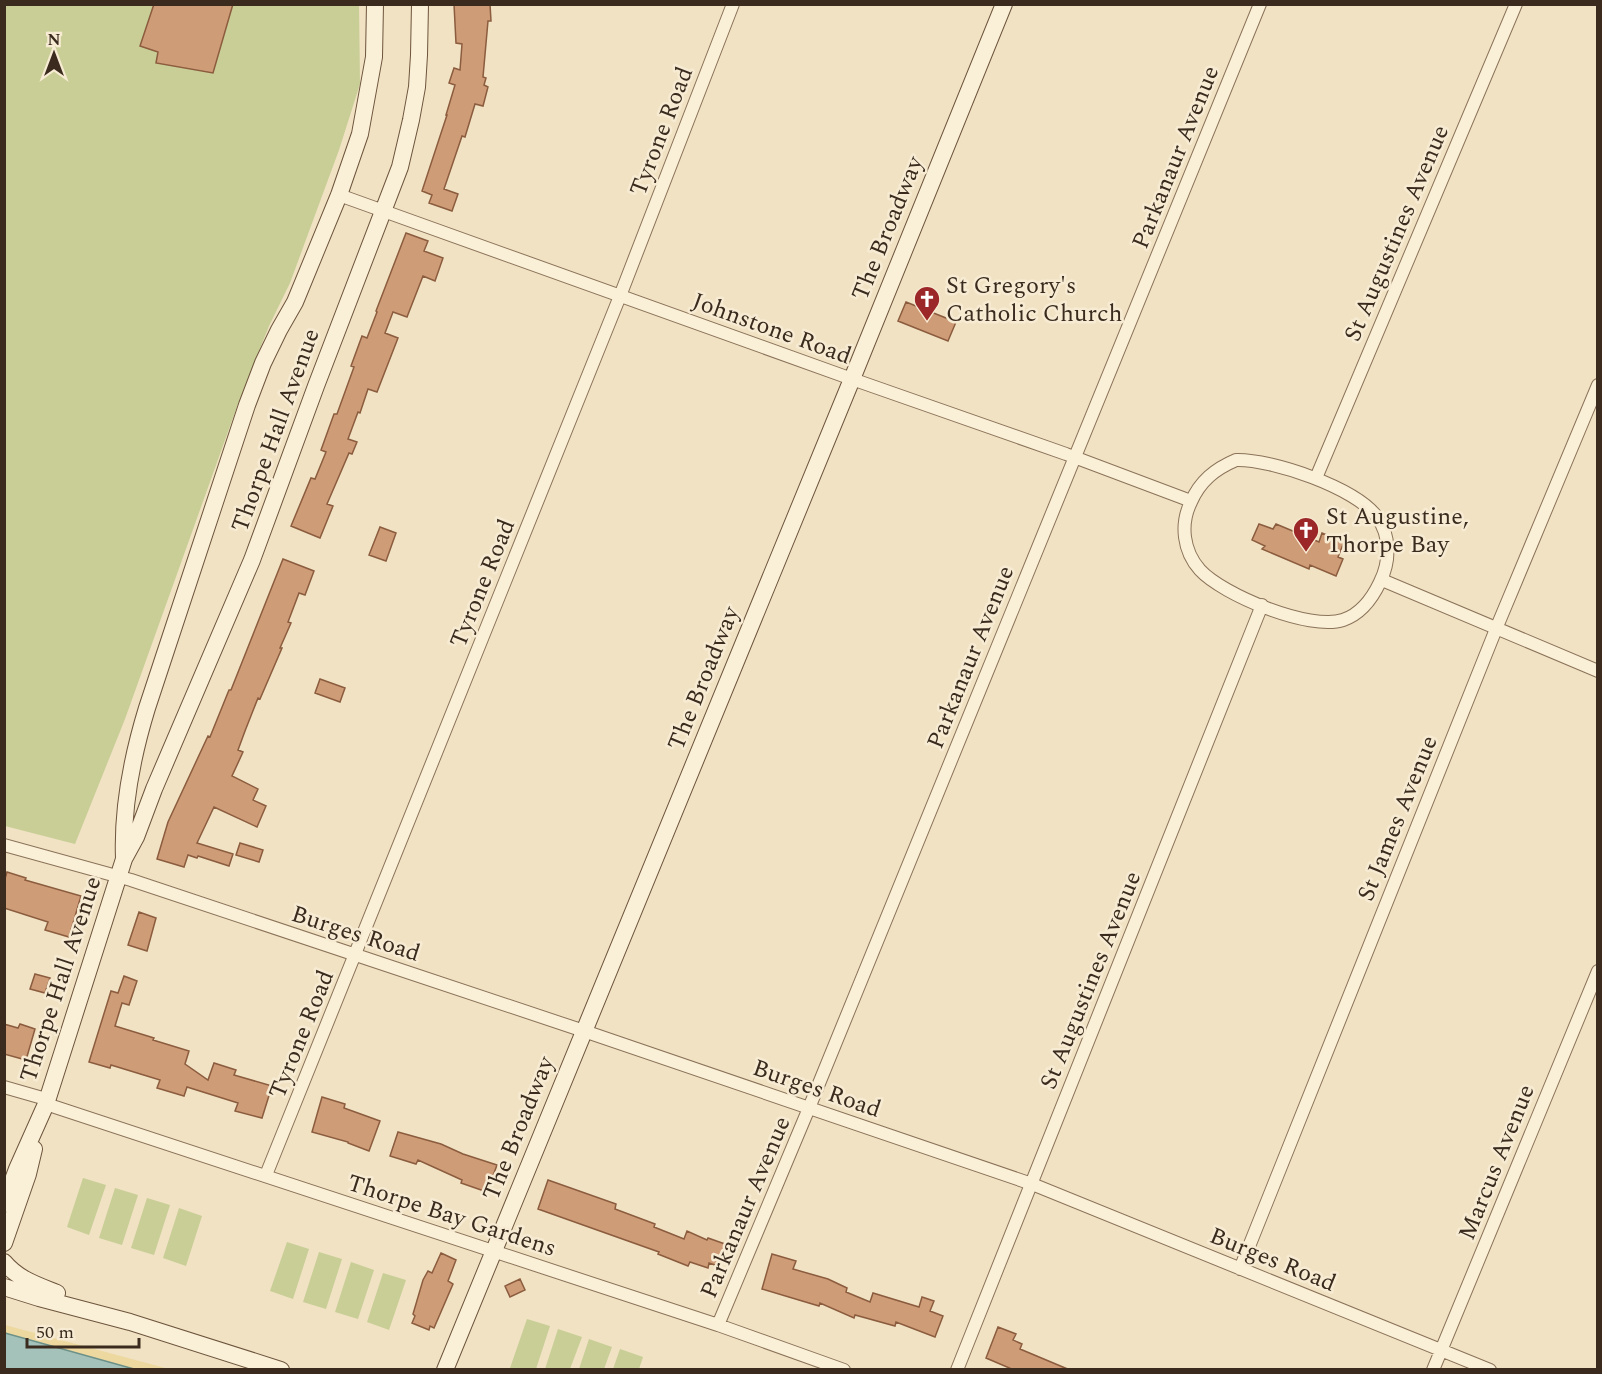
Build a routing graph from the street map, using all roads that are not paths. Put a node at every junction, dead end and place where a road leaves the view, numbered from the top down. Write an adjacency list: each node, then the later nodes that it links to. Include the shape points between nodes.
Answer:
1 (375, 4): 7 (street, Thorpe Hall Avenue, via 374,57 367,100)
2 (420, 4): 8 (street, Thorpe Hall Avenue, via 417,87 400,167)
3 (733, 4): 9 (street, Tyrone Road)
4 (1004, 4): 10 (street, The Broadway)
5 (1260, 4): 12 (street, Parkanaur Avenue)
6 (1516, 4): 13 (street, St Augustines Avenue)
7 (339, 195): 8 (street, Johnstone Road); 20 (street, Thorpe Hall Avenue, via 247,405 147,708 128,790)
8 (383, 210): 9 (street, Johnstone Road); 20 (street, Thorpe Hall Avenue, via 252,560)
9 (620, 296): 10 (street, Johnstone Road); 22 (street, Tyrone Road)
10 (852, 380): 12 (street, Johnstone Road); 24 (street, The Broadway)
11 (1598, 385): 17 (street, St James Avenue)
12 (1075, 457): 14 (street, Johnstone Road); 27 (street, Parkanaur Avenue)
13 (1316, 478): 14 (street, via 1262,462 1236,460 1207,477); 15 (street, via 1377,516 1388,554)
14 (1191, 501): 16 (street, via 1186,512 1186,542 1199,569 1222,586)
15 (1382, 580): 16 (street, via 1367,604 1341,620 1301,619); 17 (street)
16 (1262, 605): 29 (street, St Augustines Avenue)
17 (1496, 629): 18 (street); 34 (street, St James Avenue)
18 (1598, 671)
19 (4, 845): 21 (street, Burges Road)
20 (124, 859): 21 (street, Thorpe Hall Avenue)
21 (119, 877): 22 (street, Burges Road); 26 (street, Thorpe Hall Avenue)
22 (355, 955): 24 (street, Burges Road); 28 (street, Tyrone Road)
23 (1598, 971): 38 (street, Marcus Avenue)
24 (584, 1031): 27 (street, Burges Road); 32 (street, The Broadway)
25 (4, 1087): 26 (street, Thorpe Bay Gardens)
26 (45, 1105): 28 (street, Thorpe Bay Gardens); 30 (street, Thorpe Hall Avenue); 31 (street, Thorpe Hall Avenue, via 28,1174)
27 (809, 1108): 29 (street, Burges Road); 37 (street, Parkanaur Avenue)
28 (266, 1175): 32 (street, Thorpe Bay Gardens)
29 (1032, 1184): 34 (street, Burges Road); 42 (street, St Augustines Avenue)
30 (4, 1204)
31 (4, 1243)
32 (494, 1252): 37 (street, Thorpe Bay Gardens); 40 (street, The Broadway)
33 (4, 1262): 36 (street, via 26,1280)
34 (1240, 1269): 38 (street, Burges Road)
35 (4, 1287): 36 (street)
36 (130, 1322): 39 (street)
37 (718, 1325): 41 (street, Thorpe Bay Gardens)
38 (1442, 1350): 43 (street, Marcus Avenue); 44 (street, Burges Road)
39 (281, 1370)
40 (445, 1370)
41 (844, 1370)
42 (957, 1370)
43 (1433, 1370)
44 (1490, 1370)

